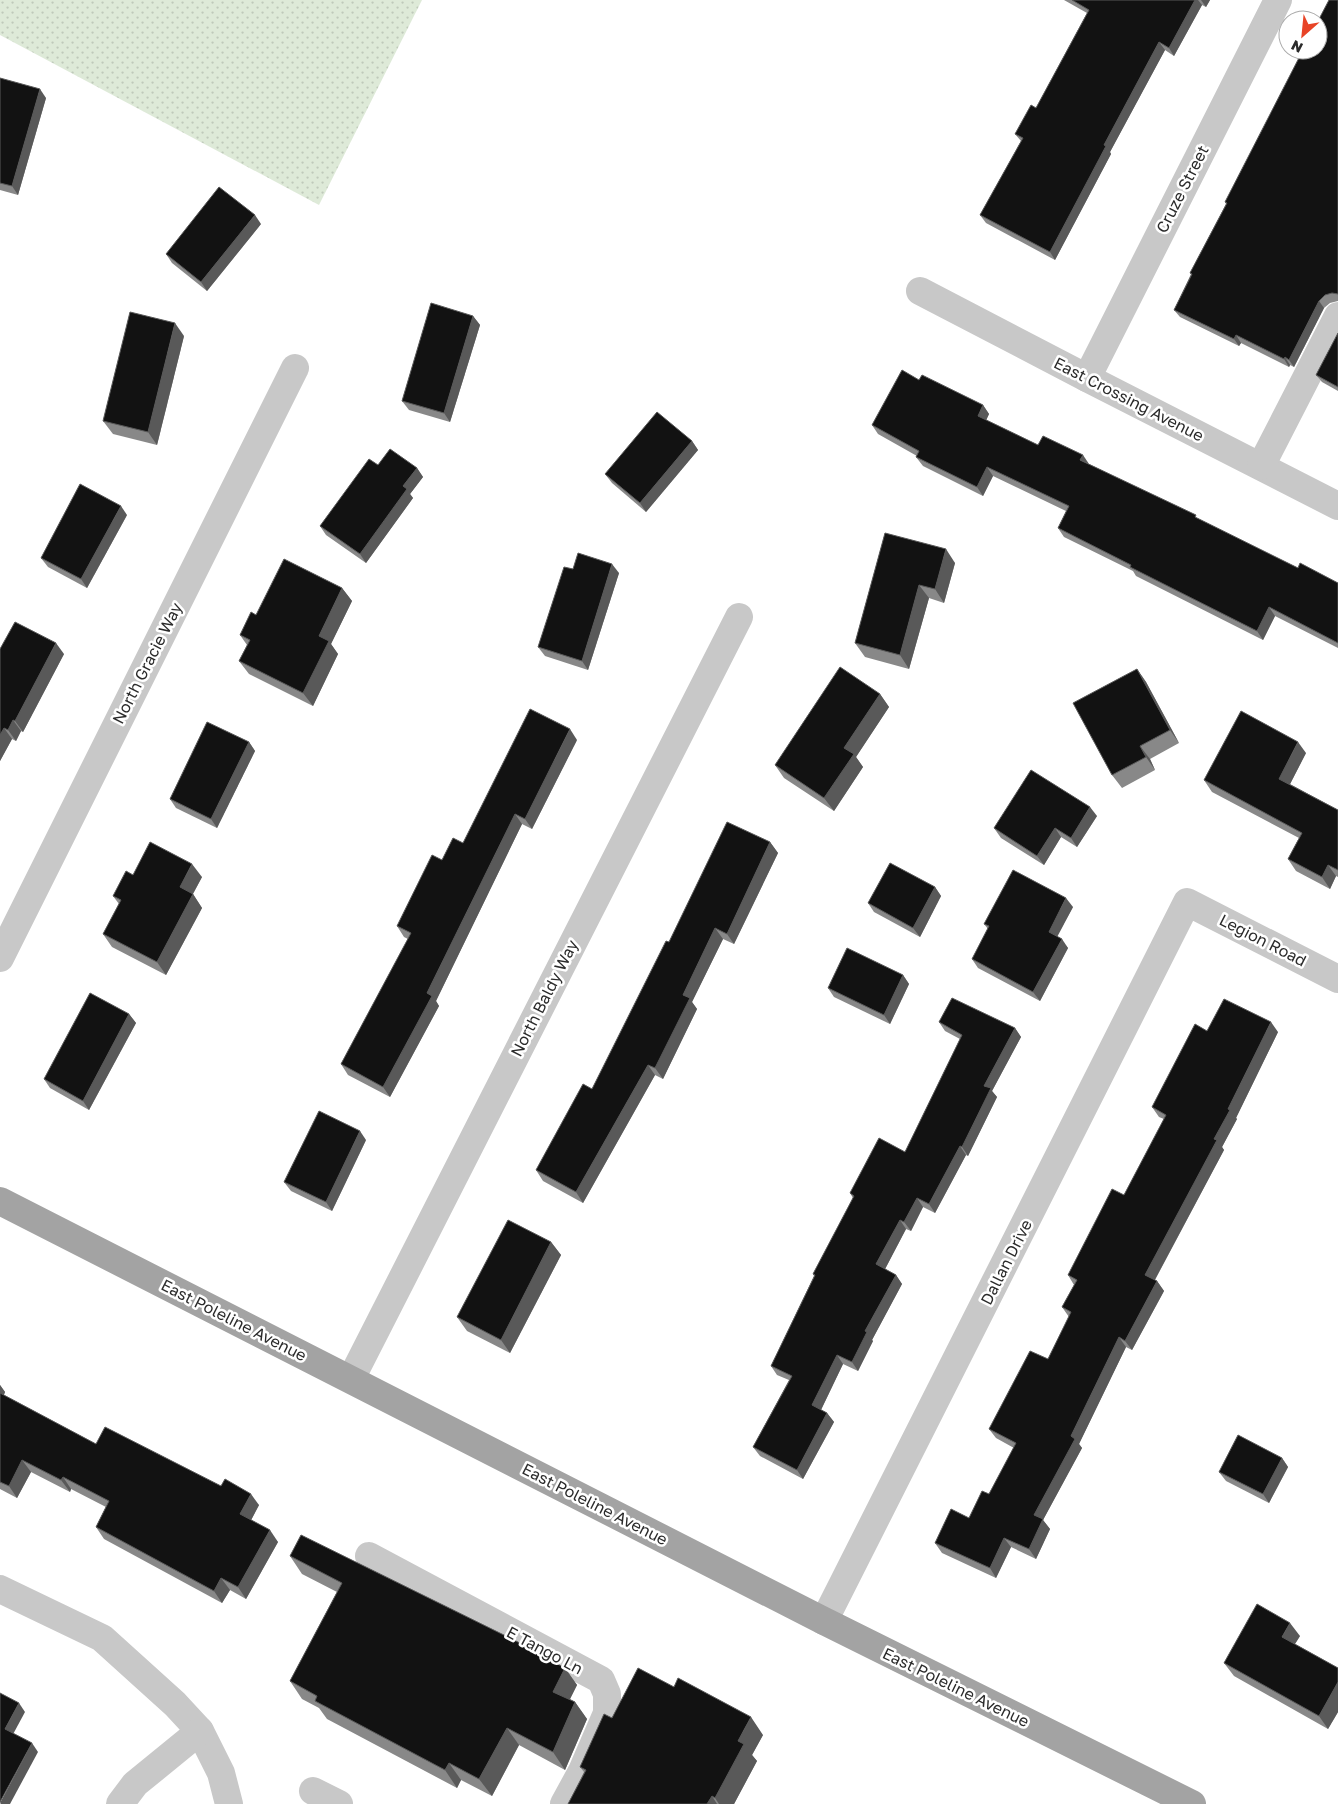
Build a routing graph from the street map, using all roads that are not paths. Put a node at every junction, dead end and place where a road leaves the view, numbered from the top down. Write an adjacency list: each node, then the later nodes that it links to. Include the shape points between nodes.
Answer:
1 (1278, 0): 5 (street, Cruze Street)
2 (920, 291): 5 (street, East Crossing Avenue)
3 (1338, 316): 6 (street)
4 (295, 368): 10 (street, North Gracie Way)
5 (1086, 378): 6 (street, East Crossing Avenue)
6 (1261, 466): 7 (street, East Crossing Avenue)
7 (1338, 506)
8 (739, 617): 13 (street, North Baldy Way)
9 (1187, 902): 11 (street, Legion Road); 16 (street, Dallan Drive)
10 (0, 958)
11 (1338, 979)
12 (0, 1200): 13 (main road, East Poleline Avenue)
13 (351, 1379): 16 (main road, East Poleline Avenue)
14 (369, 1556): 22 (street, E Tango Ln, via 601,1680 607,1694 607,1713)
15 (0, 1589): 17 (street, via 102,1638)
16 (824, 1621): 23 (main road, East Poleline Avenue)
17 (200, 1731): 19 (street, via 135,1784); 20 (street, via 221,1773)
18 (314, 1791): 21 (street)
19 (120, 1804)
20 (229, 1804)
21 (339, 1804)
22 (564, 1804)
23 (1192, 1804)

